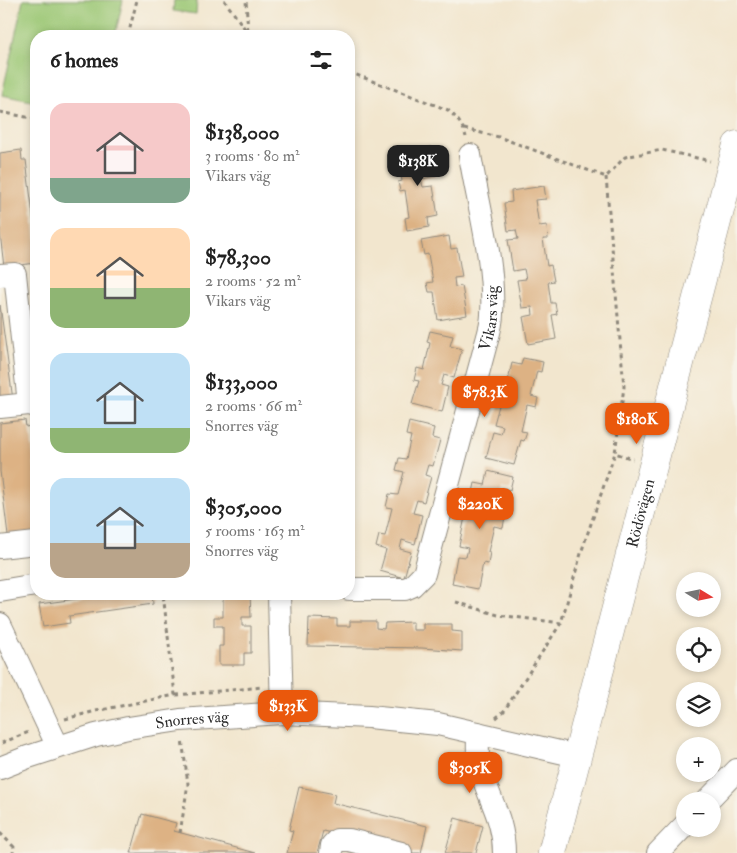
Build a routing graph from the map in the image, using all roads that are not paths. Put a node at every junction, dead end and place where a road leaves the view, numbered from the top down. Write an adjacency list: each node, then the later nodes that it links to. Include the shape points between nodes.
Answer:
1 (470, 155): 10 (street, Vikars väg, via 487,248 492,315 424,574 405,589)
2 (734, 156): 17 (main road, Rödövägen)
3 (0, 275): 4 (street, via 16,274)
4 (30, 382)
5 (30, 405): 6 (street)
6 (0, 407)
7 (30, 544): 8 (street)
8 (0, 547)
9 (30, 586): 11 (street)
10 (355, 589)
11 (0, 591)
12 (279, 600): 14 (street)
13 (0, 624): 16 (street)
14 (282, 713): 15 (street, Snorres väg, via 438,724); 16 (street, Snorres väg, via 180,720 96,735)
15 (478, 734): 17 (street, Snorres väg); 24 (street, via 479,763 499,818)
16 (58, 747): 18 (street, Snorres väg)
17 (577, 756): 25 (main road, Rödövägen)
18 (0, 768)
19 (737, 770): 20 (street)
20 (716, 792)
21 (676, 834): 26 (street)
22 (331, 853): 23 (street, via 332,844 337,840 349,840)
23 (400, 853)
24 (504, 853)
25 (552, 853)
26 (658, 853)

